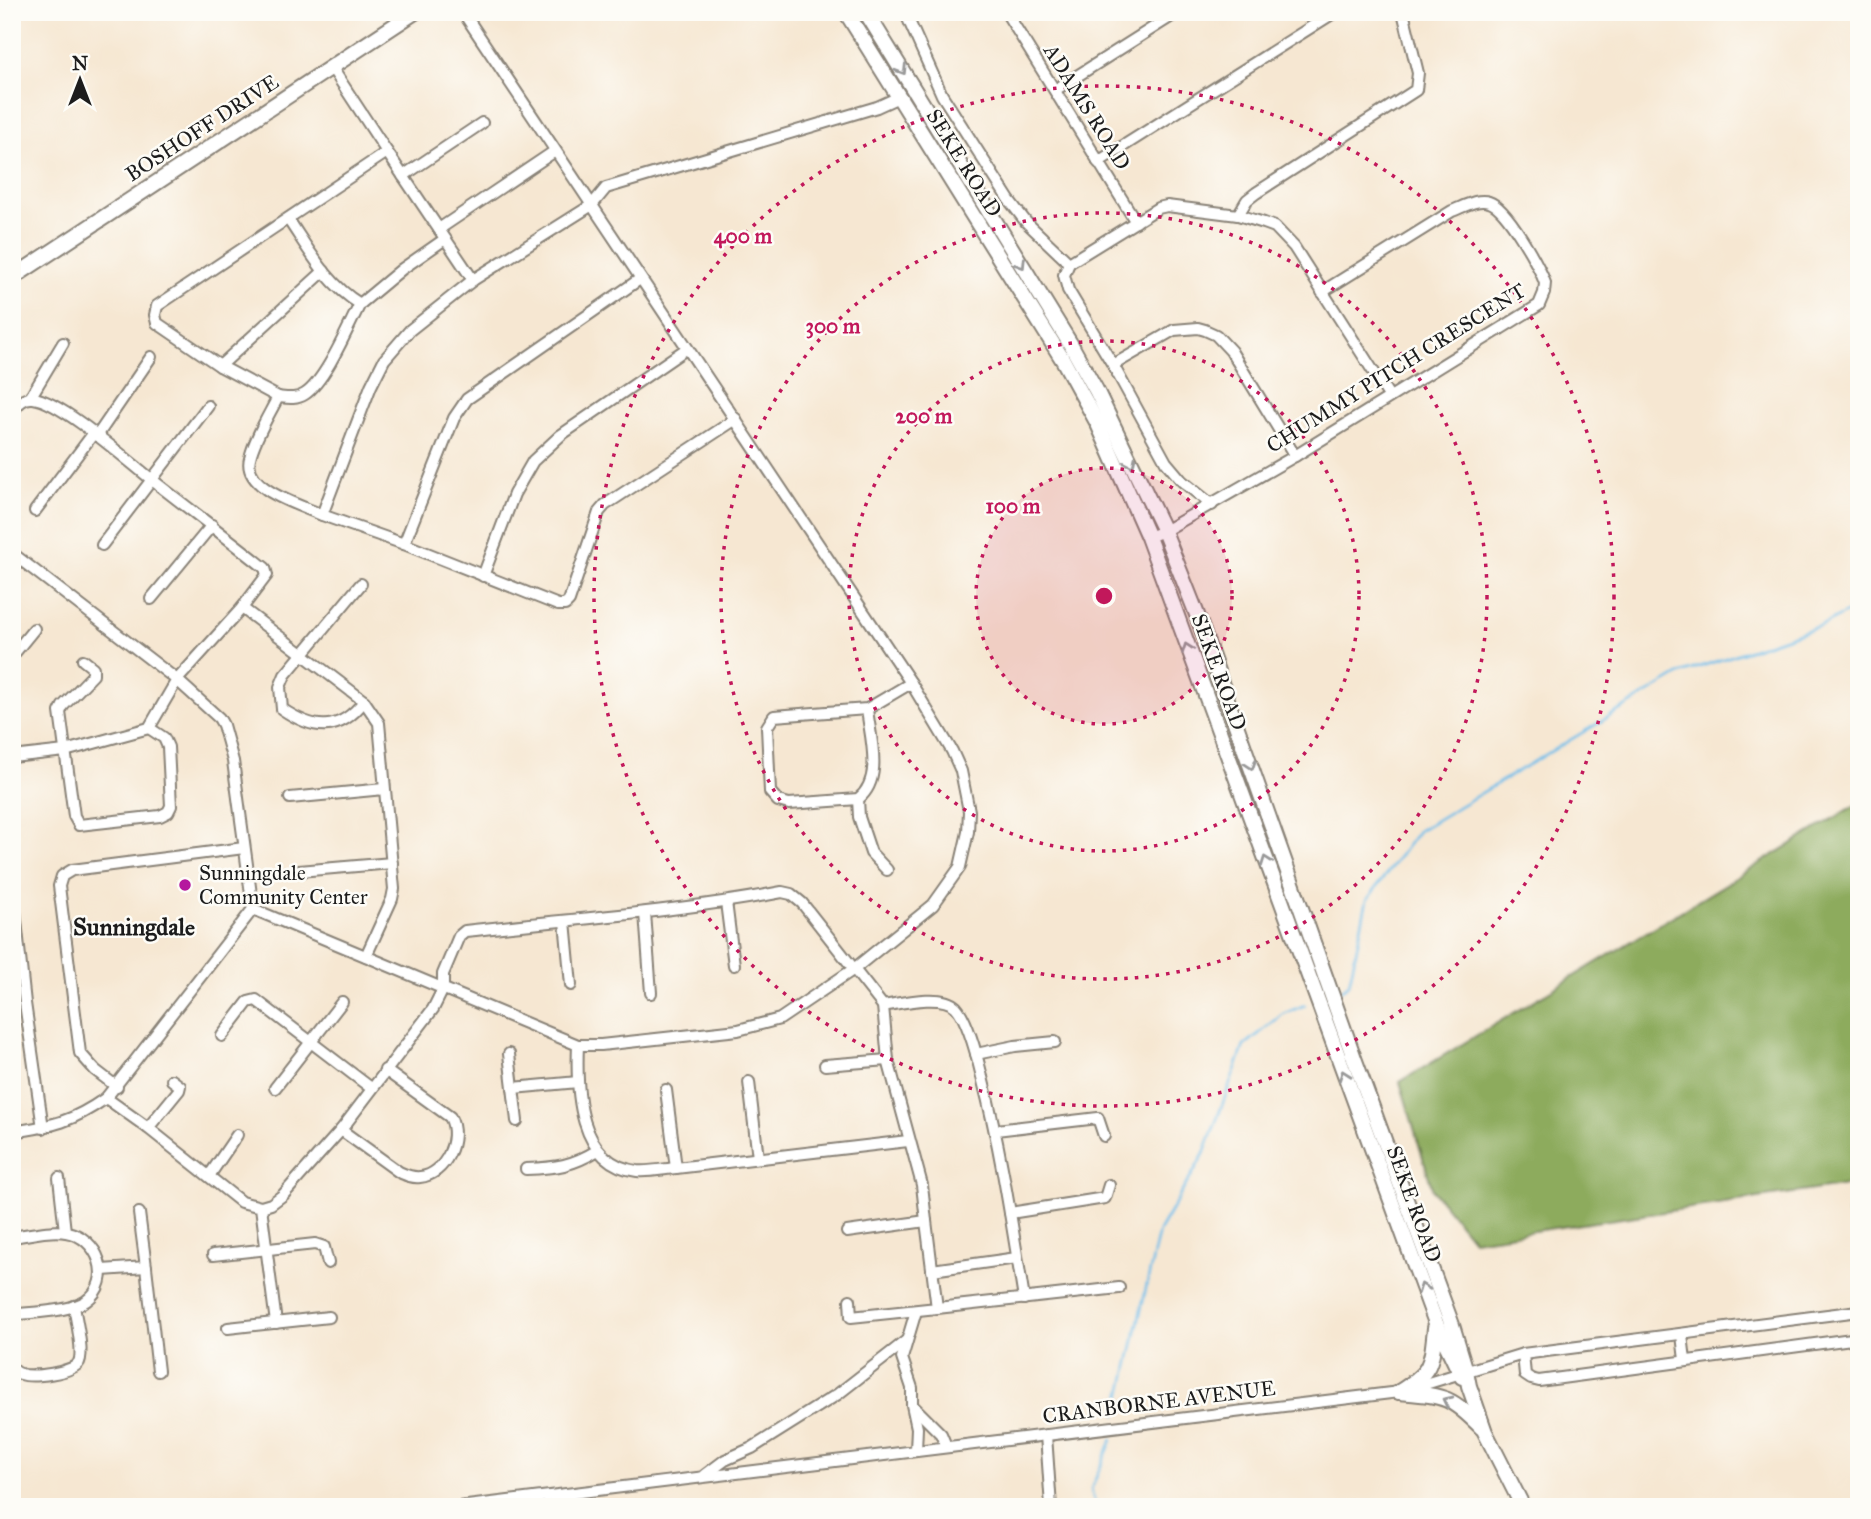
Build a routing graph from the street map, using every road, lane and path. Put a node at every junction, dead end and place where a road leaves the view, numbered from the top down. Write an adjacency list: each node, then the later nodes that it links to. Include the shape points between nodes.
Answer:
1 (415, 12): 10 (main road, BOSHOFF DRIVE)
2 (463, 12): 14 (street)
3 (846, 12): 12 (main road, SEKE ROAD)
4 (866, 12): 48 (main road, SEKE ROAD, one-way to 48, via 1077,356)
5 (905, 12): 23 (street, via 942,95 1009,200)
6 (1178, 12): 11 (street)
7 (1335, 12): 16 (street)
8 (1403, 12): 19 (street, via 1418,73 1416,90 1256,192)
9 (1010, 14): 11 (street, ADAMS ROAD)
10 (332, 68): 15 (street); 24 (main road, BOSHOFF DRIVE)
11 (1055, 90): 16 (street, ADAMS ROAD)
12 (899, 97): 18 (street, via 606,188); 49 (main road, SEKE ROAD, via 1063,360 1098,424)
13 (482, 123): 17 (street)
14 (555, 151): 18 (street); 22 (street)
15 (387, 152): 17 (street); 20 (street)
16 (1098, 162): 21 (street, ADAMS ROAD)
17 (403, 176): 22 (street)
18 (592, 205): 26 (street); 27 (street)
19 (1238, 215): 21 (street, via 1167,206); 28 (street, via 1285,236)
20 (288, 219): 25 (street); 34 (street, via 157,306 158,323)
21 (1136, 222): 23 (street)
22 (442, 234): 27 (street); 29 (street)
23 (1069, 263): 33 (street, via 1064,282)
24 (15, 271)
25 (324, 271): 29 (street, via 340,291); 34 (street)
26 (640, 279): 31 (street); 50 (street, via 467,399 454,418)
27 (473, 280): 46 (street, via 410,330 384,360)
28 (1322, 292): 35 (street); 35 (street, CHUMMY PITCH CRESCENT, via 1452,211 1476,202 1489,202 1511,224 1542,275 1539,305)
29 (360, 304): 36 (street, via 327,368 306,394)
30 (63, 343): 37 (street)
31 (687, 349): 40 (street); 53 (street, via 561,435 533,461 514,494)
32 (151, 357): 41 (street)
33 (1113, 365): 42 (street, via 1174,330 1198,328 1216,335 1231,351); 44 (street, via 1174,473)
34 (220, 366): 36 (street)
35 (1389, 396): 42 (street, CHUMMY PITCH CRESCENT)
36 (278, 397): 46 (street, via 249,459 252,477 260,487)
37 (30, 398): 39 (street); 41 (street, via 50,403)
38 (208, 406): 43 (street)
39 (12, 411)
40 (736, 419): 53 (street, via 605,505 565,605); 62 (street)
41 (95, 435): 43 (street); 45 (street)
42 (1295, 456): 44 (street, CHUMMY PITCH CRESCENT)
43 (152, 480): 47 (street); 51 (street)
44 (1212, 505): 48 (street, CHUMMY PITCH CRESCENT)
45 (35, 511)
46 (322, 515): 50 (street)
47 (212, 525): 55 (street); 56 (street, via 267,571)
48 (1164, 531): 49 (street, CHUMMY PITCH CRESCENT); 157 (main road, SEKE ROAD, one-way to 157)
49 (1148, 537): 148 (main road, SEKE ROAD, one-way to 49)
50 (404, 544): 53 (street)
51 (103, 545)
52 (12, 553): 61 (street)
53 (483, 576)
54 (361, 584): 58 (street)
55 (151, 599)
56 (242, 608): 58 (street); 61 (street)
57 (34, 629): 59 (street)
58 (303, 655): 63 (street); 63 (street, via 281,681 285,711 318,726 353,716)
59 (12, 656)
60 (83, 660): 66 (street, via 94,671 63,706 60,718)
61 (177, 680): 65 (street); 71 (street, via 223,725 235,770)
62 (911, 683): 64 (street); 82 (street, via 961,771 968,832 960,867 933,905)
63 (363, 702): 68 (street, via 379,723)
64 (867, 709): 70 (street, via 874,772 871,784); 70 (street, via 774,716 767,727 774,798 789,804)
65 (149, 728): 66 (street); 66 (street, via 164,738 168,747 171,806 160,816 79,825)
66 (65, 751): 67 (street)
67 (12, 757)
68 (384, 789): 69 (street); 72 (street)
69 (290, 798)
70 (858, 799): 73 (street, via 871,853)
71 (244, 848): 77 (street); 102 (street, via 72,870 62,876 58,886 80,1053)
72 (392, 863): 74 (street); 80 (street, via 392,899)
73 (887, 870)
74 (299, 871)
75 (14, 902): 87 (street)
76 (726, 902): 78 (street); 81 (street); 82 (street, via 790,894)
77 (253, 909): 80 (street); 102 (street)
78 (645, 913): 79 (street); 85 (street)
79 (565, 921): 83 (street); 84 (street, via 465,931 443,974)
80 (366, 956): 84 (street)
81 (734, 965)
82 (854, 969): 89 (street); 93 (street, via 793,1013 766,1024)
83 (571, 985)
84 (443, 989): 93 (street); 98 (street, via 433,1009)
85 (651, 993)
86 (342, 1002): 91 (street)
87 (25, 1003): 88 (street); 109 (street)
88 (12, 1004)
89 (883, 1006): 95 (street, via 940,1000 956,1007); 96 (street)
90 (222, 1035): 91 (street, via 248,1002 256,1000)
91 (309, 1042): 103 (street); 104 (street)
92 (1055, 1042): 95 (street)
93 (578, 1045): 100 (street)
94 (509, 1054): 105 (street)
95 (976, 1054): 112 (street)
96 (888, 1060): 97 (street); 116 (street)
97 (825, 1065)
98 (385, 1070): 104 (street); 111 (street, via 450,1117 454,1138 448,1157 424,1177 409,1177)
99 (172, 1080): 110 (street, via 179,1090)
100 (578, 1082): 105 (street); 117 (street, via 583,1119)
101 (748, 1082): 118 (street)
102 (117, 1087): 107 (street)
103 (275, 1088)
104 (371, 1088): 111 (street)
105 (513, 1088): 108 (street)
106 (666, 1090): 119 (street)
107 (106, 1098): 109 (street, via 68,1121); 110 (street)
108 (517, 1121)
109 (43, 1128): 113 (street)
110 (148, 1128): 121 (street)
111 (341, 1130): 124 (street, via 283,1195)
112 (996, 1130): 115 (street, via 1098,1118); 126 (street)
113 (12, 1132)
114 (237, 1135): 121 (street)
115 (1104, 1136)
116 (908, 1140): 118 (street); 127 (street, via 922,1185)
117 (598, 1150): 119 (street, via 616,1164 638,1171); 120 (street, via 562,1167)
118 (758, 1158): 119 (street)
119 (676, 1168)
120 (526, 1169)
121 (209, 1176): 124 (street, via 242,1202)
122 (59, 1178): 128 (street)
123 (1108, 1185): 126 (street, via 1105,1198)
124 (261, 1207): 131 (street)
125 (139, 1213): 135 (street)
126 (1010, 1213): 133 (street)
127 (926, 1221): 129 (street); 137 (street)
128 (65, 1231): 130 (street); 136 (street, via 86,1243)
129 (847, 1232)
130 (12, 1237)
131 (266, 1249): 132 (street); 134 (street, via 320,1245 327,1251); 147 (street)
132 (213, 1255)
133 (1017, 1258): 137 (street); 139 (street)
134 (328, 1262)
135 (146, 1268): 136 (street); 156 (street)
136 (102, 1270): 141 (street, via 97,1290)
137 (932, 1270): 142 (street)
138 (1119, 1288): 139 (street)
139 (1024, 1299): 142 (street)
140 (850, 1300): 143 (street, via 851,1317)
141 (75, 1306): 145 (street); 155 (street, via 81,1353 76,1366 36,1376 21,1375)
142 (937, 1308): 143 (street)
143 (916, 1311): 152 (street)
144 (1859, 1311): 150 (street, CRANBORNE AVENUE)
145 (12, 1315)
146 (329, 1317): 147 (street)
147 (276, 1323): 149 (street)
148 (1436, 1323): 157 (main road, SEKE ROAD); 158 (main road, via 1429,1367)
149 (228, 1328)
150 (1682, 1335): 153 (street, CRANBORNE AVENUE); 154 (street)
151 (1859, 1338): 154 (street)
152 (906, 1341): 159 (street, via 902,1358 912,1388); 164 (street, via 838,1394)
153 (1523, 1354): 154 (street, via 1525,1375 1539,1381); 157 (street, CRANBORNE AVENUE)
154 (1685, 1360)
155 (12, 1368)
156 (158, 1371)
157 (1465, 1377): 158 (street, CRANBORNE AVENUE); 160 (main road, SEKE ROAD)
158 (1399, 1392): 160 (main road, one-way to 158, via 1451,1401); 161 (street, CRANBORNE AVENUE)
159 (912, 1405): 162 (street, via 941,1434); 163 (street, via 918,1428)
160 (1485, 1432): 167 (main road, SEKE ROAD)
161 (1045, 1435): 162 (street, CRANBORNE AVENUE); 166 (street)
162 (946, 1446): 163 (street, CRANBORNE AVENUE)
163 (916, 1450): 164 (street, CRANBORNE AVENUE)
164 (703, 1476): 165 (street, CRANBORNE AVENUE)
165 (459, 1507)
166 (1051, 1507)
167 (1523, 1507)

